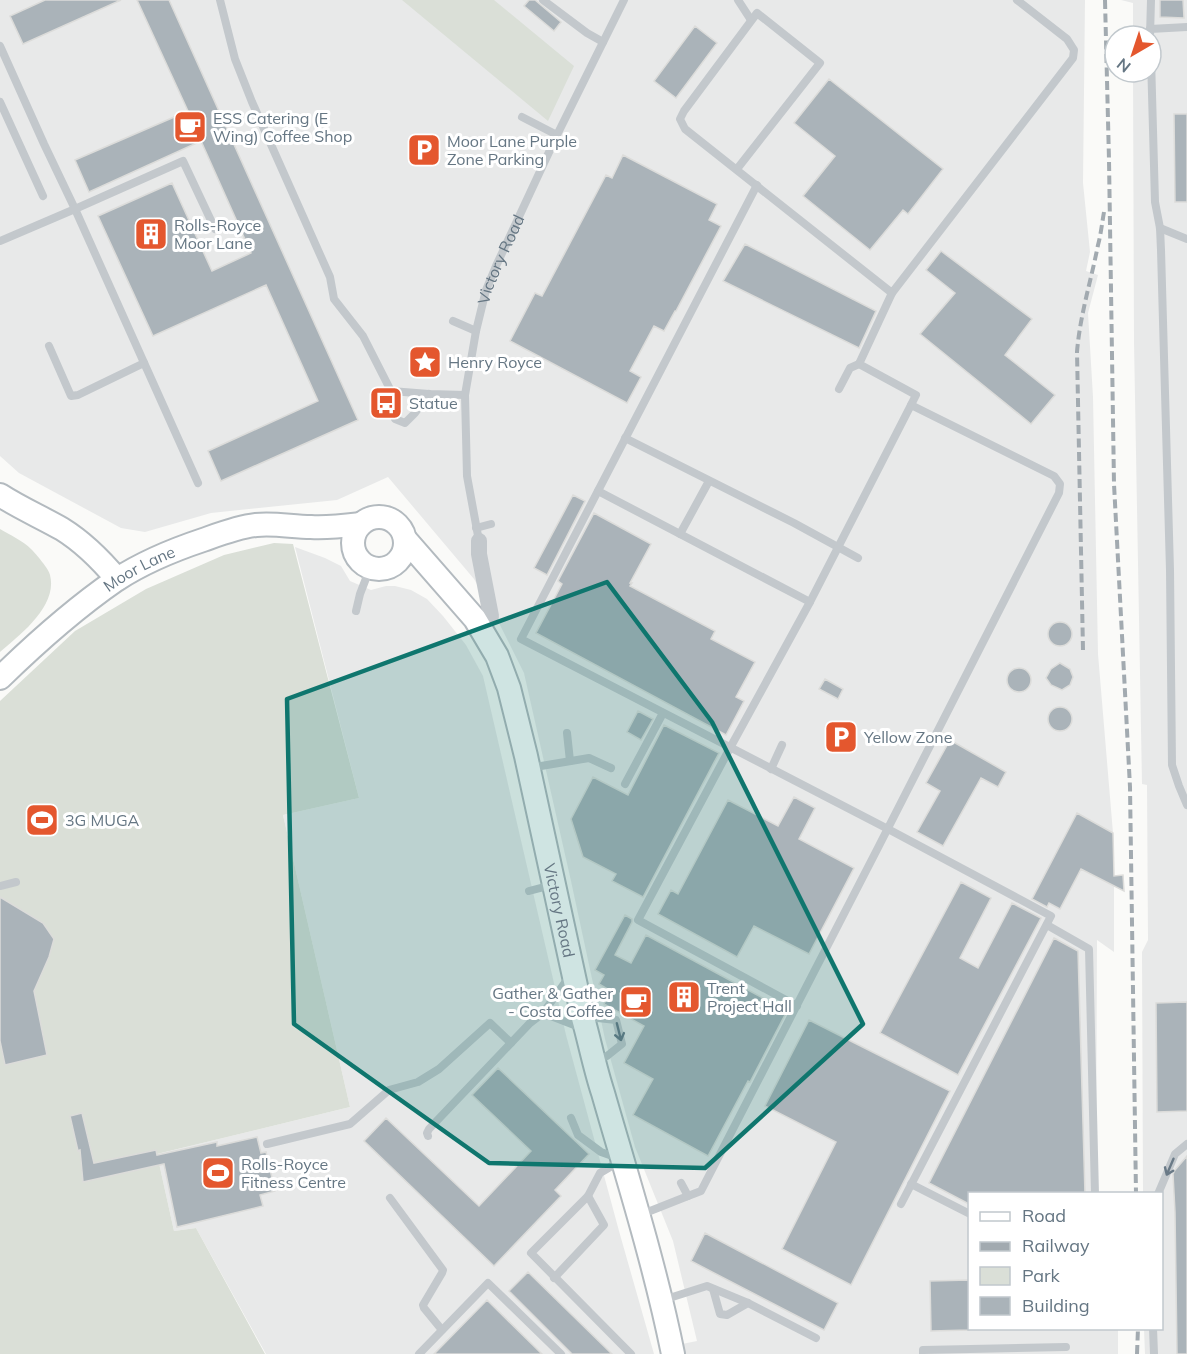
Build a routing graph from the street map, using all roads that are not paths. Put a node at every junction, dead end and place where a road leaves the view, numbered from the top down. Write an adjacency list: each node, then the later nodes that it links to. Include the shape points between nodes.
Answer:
1 (220, 0): 32 (lane, via 235,59 330,277 334,299 363,336)
2 (543, 0): 11 (lane)
3 (624, 0): 11 (lane, Victory Road)
4 (738, 0): 7 (lane)
5 (1151, 0): 8 (lane)
6 (1022, 1): 25 (lane, via 1068,39 1074,50 1072,58)
7 (752, 20): 17 (lane, via 680,119 685,129); 17 (lane, via 757,13 820,63)
8 (1150, 24)
9 (1187, 27): 10 (lane)
10 (1163, 30)
11 (603, 42): 16 (lane, Victory Road)
12 (0, 46): 20 (lane)
13 (1152, 84): 21 (lane, via 1155,202)
14 (0, 102): 19 (lane)
15 (522, 117): 16 (lane)
16 (557, 135): 27 (lane, Victory Road, via 492,274)
17 (737, 169): 18 (lane)
18 (757, 185): 25 (lane); 36 (lane)
19 (43, 196)
20 (75, 210): 22 (lane, via 183,161); 24 (lane); 29 (lane)
21 (1160, 228): 23 (lane); 65 (lane, via 1172,765)
22 (214, 229)
23 (1187, 238)
24 (0, 241)
25 (892, 293): 30 (lane)
26 (453, 321): 27 (lane)
27 (476, 331): 34 (lane, Victory Road)
28 (49, 346): 29 (lane, via 71,396)
29 (144, 363): 38 (lane)
30 (859, 364): 31 (lane, via 850,368); 35 (lane, via 916,395)
31 (839, 389)
32 (391, 390): 33 (lane); 33 (lane, via 391,410 395,419 405,423)
33 (429, 394): 34 (lane)
34 (465, 395): 44 (lane, Victory Road, via 467,476)
35 (911, 405): 47 (lane); 66 (lane, via 1054,476 1060,484 1059,493)
36 (625, 438): 37 (lane); 39 (lane)
37 (709, 481): 45 (lane); 47 (lane)
38 (198, 483)
39 (598, 491): 45 (lane); 56 (lane, via 521,639)
40 (0, 495): 50 (street, via 78,540)
41 (361, 524): 43 (street, Moor Lane); 46 (street, via 374,517 388,518 400,527); 49 (street, via 353,546)
42 (491, 524): 44 (lane)
43 (308, 527): 49 (street, Moor Lane); 50 (street, Moor Lane, via 255,525 221,533)
44 (478, 534): 54 (street, via 478,554)
45 (681, 534): 52 (lane)
46 (406, 540): 49 (street, via 398,562); 51 (street, Victory Road)
47 (838, 547): 48 (lane); 52 (lane)
48 (858, 558)
49 (373, 563): 51 (street, Victory Road); 53 (lane)
50 (117, 579): 55 (street, Moor Lane)
51 (444, 585): 62 (street, Victory Road, via 475,619 497,656 509,688)
52 (810, 602): 59 (lane)
53 (356, 611)
54 (491, 616)
55 (0, 678)
56 (663, 713): 59 (lane); 64 (lane)
57 (567, 733): 60 (lane)
58 (782, 745): 63 (lane)
59 (730, 748): 63 (lane); 73 (lane, via 638,920)
60 (570, 761): 61 (lane, via 590,758); 62 (lane)
61 (611, 768)
62 (528, 769): 69 (street, Victory Road)
63 (771, 769): 66 (lane)
64 (625, 784)
65 (1187, 805)
66 (888, 829): 71 (lane, via 1052,916); 73 (lane)
67 (16, 882): 68 (lane)
68 (0, 885)
69 (554, 885): 70 (lane); 72 (street, Victory Road)
70 (529, 891)
71 (1047, 925): 84 (lane); 85 (lane, via 1089,949)
72 (573, 973): 74 (lane); 75 (street, Victory Road)
73 (797, 1006): 88 (lane, via 701,1191)
74 (543, 1013): 75 (lane); 76 (lane)
75 (585, 1024): 77 (street, Victory Road); 77 (lane, one-way to 77, via 598,1018 616,1020 622,1044 607,1056)
76 (511, 1042): 79 (lane, via 429,1129); 80 (lane, via 490,1023 439,1069 418,1082 389,1089 350,1124)
77 (593, 1060): 82 (street, Victory Road)
78 (571, 1118): 82 (lane, via 578,1135 601,1152)
79 (428, 1136)
80 (267, 1144)
81 (1187, 1144): 86 (lane, one-way to 86, via 1175,1154)
82 (622, 1160): 87 (lane, via 600,1173); 92 (street, Victory Road)
83 (681, 1183): 88 (lane)
84 (911, 1184): 90 (lane); 91 (lane)
85 (1095, 1192)
86 (1159, 1192)
87 (588, 1196): 93 (lane, via 604,1225); 93 (lane, via 531,1253)
88 (688, 1196): 92 (lane)
89 (390, 1198): 97 (lane, via 443,1270 423,1305)
90 (900, 1204)
91 (968, 1213)
92 (640, 1215): 95 (street, Victory Road)
93 (554, 1278): 103 (lane)
94 (713, 1289): 95 (lane, via 707,1286); 96 (lane); 96 (lane, via 720,1314 727,1315)
95 (662, 1300): 104 (street, Victory Road)
96 (748, 1303): 99 (lane)
97 (442, 1330): 101 (lane); 102 (lane, via 488,1283)
98 (1153, 1330): 106 (lane)
99 (816, 1338)
100 (1066, 1347): 105 (lane, via 923,1350)
101 (419, 1354)
102 (561, 1354)
103 (632, 1354)
104 (673, 1354)
105 (923, 1354)
106 (1154, 1354)

